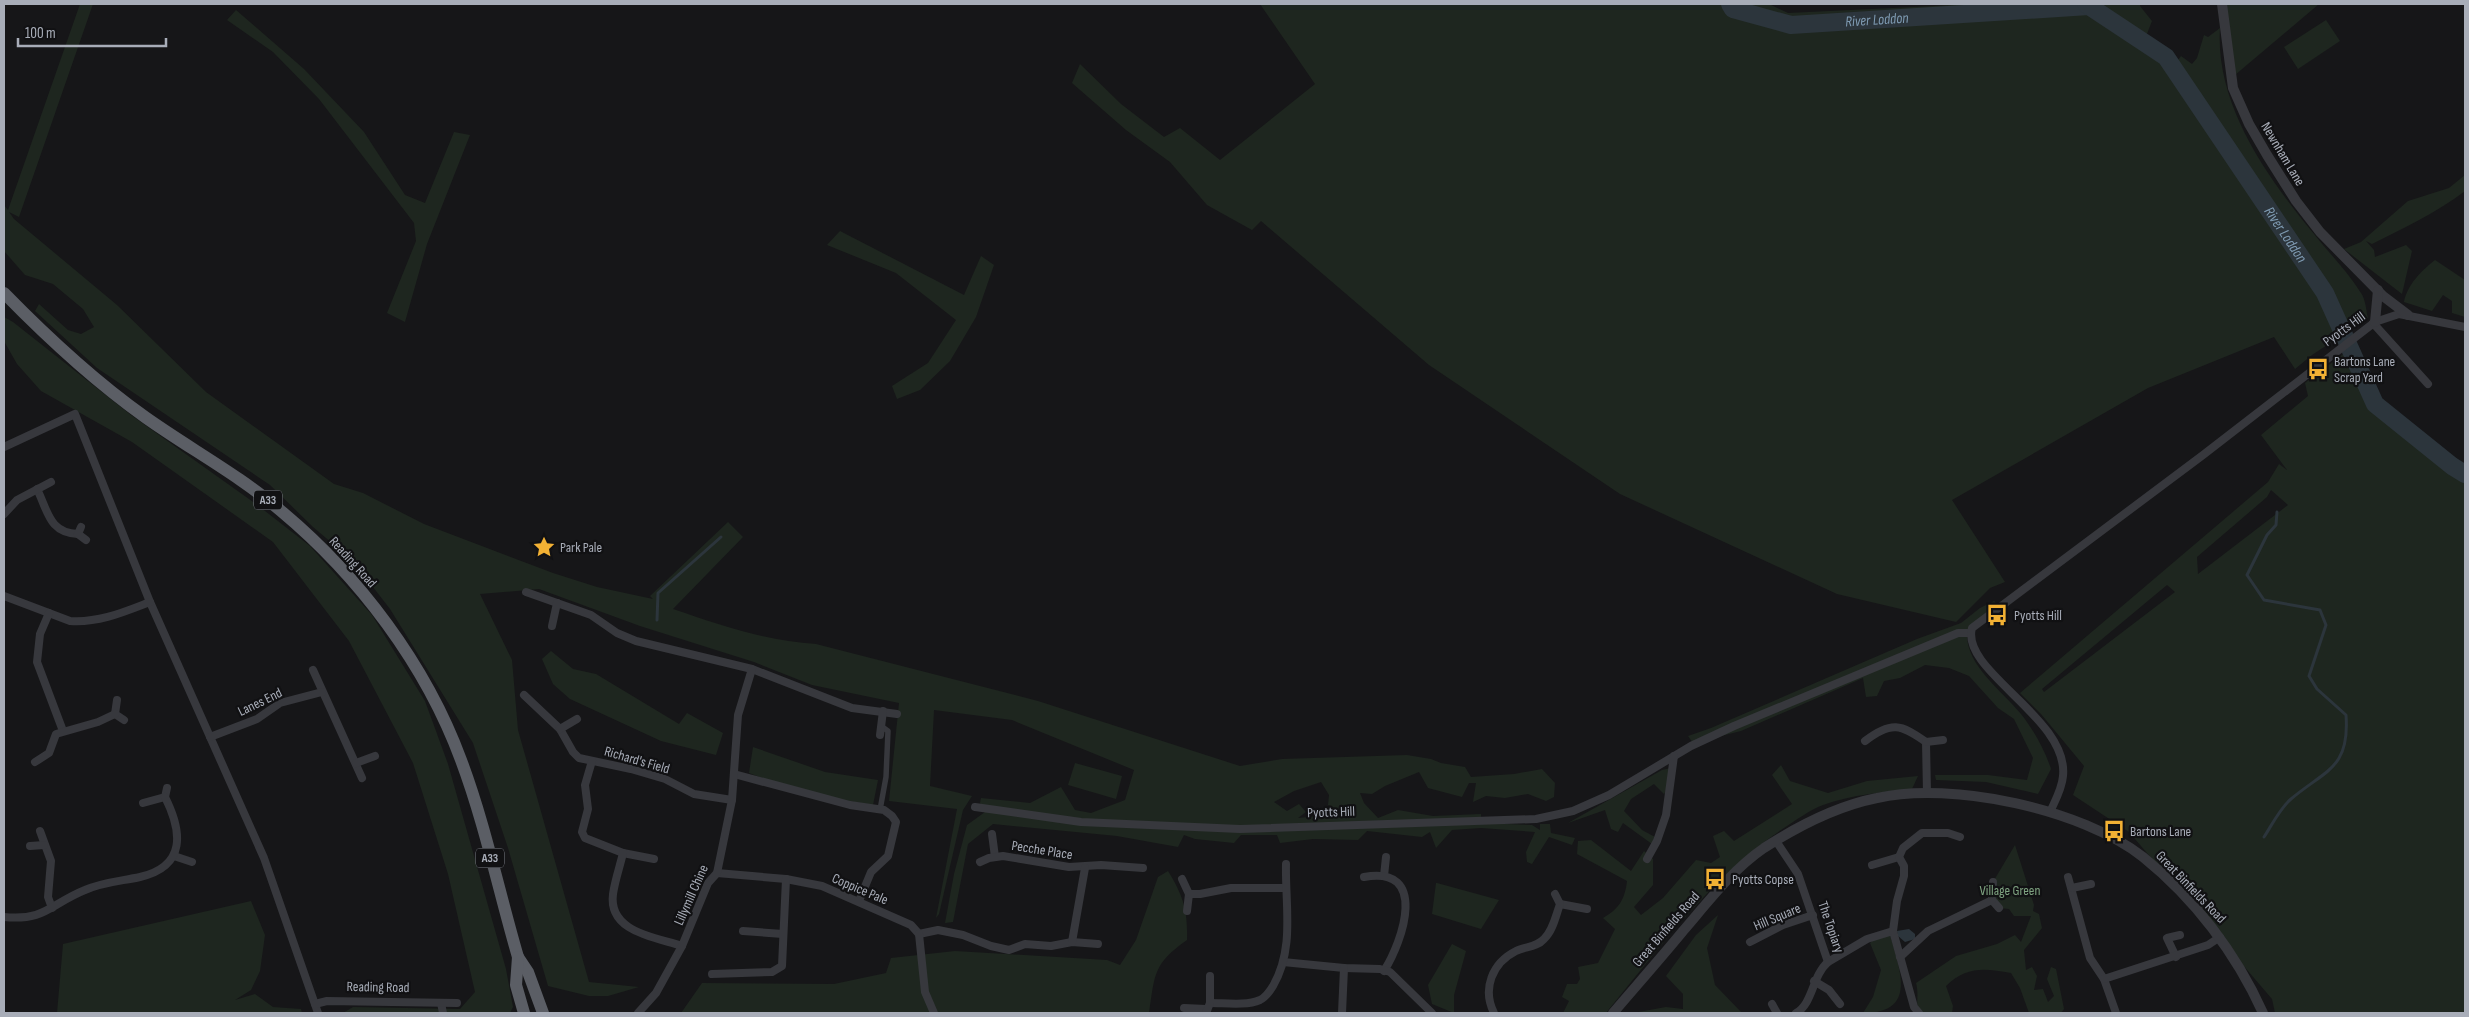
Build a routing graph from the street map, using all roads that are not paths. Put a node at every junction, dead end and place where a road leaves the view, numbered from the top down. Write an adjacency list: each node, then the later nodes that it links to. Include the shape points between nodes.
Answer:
1 (2222, 4): 2 (street, Newnham Lane, via 2231,79 2249,124 2308,218)
2 (2378, 290): 4 (street, Newnham Lane); 5 (street)
3 (7, 296): 101 (highway, Reading Road / A33, via 56,345 118,397 281,510 322,548 385,622 437,704 461,760)
4 (2403, 314): 5 (street, Pyotts Hill); 6 (street)
5 (2374, 322): 7 (street); 19 (street, Pyotts Hill, via 2203,456 1976,624)
6 (2465, 327)
7 (2428, 384)
8 (4, 445): 15 (street, via 76,414)
9 (51, 482): 10 (street)
10 (37, 489): 11 (street, via 17,500); 12 (street, via 55,527 65,533 80,531)
11 (4, 514)
12 (86, 540)
13 (526, 592): 16 (street)
14 (4, 596): 17 (street)
15 (150, 602): 17 (street, via 100,620 82,622); 34 (street)
16 (557, 603): 18 (street); 20 (street, via 591,615 617,633 636,641)
17 (49, 613): 32 (street, via 40,634 37,662)
18 (552, 626)
19 (1971, 633): 39 (street, Pyotts Hill, via 1958,633 1734,726); 50 (street, via 1984,664 2057,743 2063,777)
20 (752, 669): 25 (street, via 852,708); 43 (street, Lillymill Chine, via 738,715)
21 (313, 670): 22 (street)
22 (322, 692): 34 (street, Lanes End, via 280,703 257,719); 42 (street)
23 (524, 695): 31 (street, Richard's Field)
24 (117, 700): 26 (street)
25 (883, 712): 27 (street); 30 (street)
26 (115, 714): 29 (street); 32 (street)
27 (897, 714)
28 (577, 719): 31 (street)
29 (124, 720)
30 (881, 726): 33 (street); 49 (street, via 888,731 886,778)
31 (560, 729): 40 (street, Richard's Field, via 573,752 579,758)
32 (63, 731): 41 (street, via 56,734 49,753)
33 (880, 736)
34 (210, 737): 114 (street, via 264,858)
35 (1865, 740): 37 (street, via 1878,731 1900,726)
36 (1943, 740): 37 (street)
37 (1926, 742): 45 (street)
38 (375, 756): 42 (street)
39 (1674, 756): 48 (street, Pyotts Hill, via 1609,795 1558,816 1536,819 1240,829 1081,822); 63 (street, via 1666,816)
40 (592, 761): 46 (street, Richard's Field, via 665,779 694,794); 57 (street, Richard's Field, via 585,785 588,809 582,832 592,842)
41 (35, 762)
42 (356, 763): 44 (street)
43 (734, 774): 46 (street, Lillymill Chine); 49 (street)
44 (362, 778)
45 (1927, 793): 50 (street, Great Binfields Road, via 1968,795); 54 (street, Great Binfields Road, via 1878,797 1812,820)
46 (732, 800): 70 (street, Lillymill Chine)
47 (143, 803): 58 (street, via 166,792 175,817 178,845)
48 (975, 807)
49 (880, 810): 83 (street, via 896,822 888,856 871,872)
50 (2050, 812): 96 (street, Great Binfields Road, via 2112,838 2142,857)
51 (40, 831): 55 (street)
52 (992, 834): 59 (street, Pecche Place)
53 (1960, 837): 61 (street, via 1922,833 1903,848)
54 (1776, 841): 89 (street, The Topiary, via 1798,874); 128 (street, Great Binfields Road, via 1746,863 1715,893)
55 (44, 845): 56 (street); 85 (street, via 51,862 48,897)
56 (30, 846)
57 (623, 853): 62 (street, Richard's Field); 100 (street, via 613,894 616,915 630,929)
58 (174, 856): 64 (street); 85 (street, via 152,874 84,890)
59 (995, 857): 65 (street, Pecche Place); 68 (street, Pecche Place)
60 (1386, 857): 71 (street)
61 (1899, 857): 67 (street); 92 (street, via 1904,866 1904,876)
62 (654, 859)
63 (1647, 859)
64 (192, 862)
65 (980, 862)
66 (1286, 864): 78 (street)
67 (1872, 865)
68 (1086, 868): 69 (street, Pecche Place, via 1101,865); 97 (street, Pecche Place)
69 (1143, 868)
70 (717, 873): 75 (street, Coppice Pale); 100 (street, Lillymill Chine, via 708,883)
71 (1384, 876): 72 (street); 107 (street, via 1401,889 1407,906 1398,942)
72 (1364, 877)
73 (2068, 877): 79 (street)
74 (1182, 878): 80 (street)
75 (786, 879): 83 (street, Coppice Pale, via 822,886); 93 (street)
76 (1993, 882): 82 (street)
77 (2091, 884): 79 (street)
78 (1285, 888): 80 (street, via 1231,888); 104 (street, via 1288,924)
79 (2072, 888): 110 (street, via 2090,958)
80 (1189, 894): 88 (street)
81 (1555, 894): 84 (street)
82 (1992, 900): 86 (street); 102 (street, via 1928,931)
83 (859, 901): 94 (street, Coppice Pale, via 911,925)
84 (1560, 904): 87 (street); 127 (street, via 1545,939 1536,946 1515,951 1495,968 1488,987)
85 (52, 908): 90 (street, via 34,917)
86 (1999, 908)
87 (1587, 910)
88 (1187, 911)
89 (1813, 915): 98 (street, Hill Square, via 1783,925); 105 (street, The Topiary)
90 (4, 917)
91 (743, 931): 93 (street)
92 (1893, 931): 102 (street); 105 (street, The Topiary, via 1867,939)
93 (783, 934): 108 (street, via 782,966 772,972)
94 (919, 934): 97 (street, via 938,930 1010,950 1025,944 1051,946); 124 (street, via 925,992)
95 (2180, 935): 103 (street, via 2167,938)
96 (2220, 937): 103 (street); 133 (street, Great Binfields Road)
97 (1072, 942): 99 (street)
98 (1750, 942)
99 (1098, 944)
100 (682, 946): 123 (street, Lillymill Chine, via 656,993)
101 (518, 957): 121 (highway, Reading Road / A33, via 516,985); 122 (highway, Reading Road / A33, via 528,972)
102 (1900, 957): 131 (street)
103 (2176, 957): 110 (street)
104 (1283, 962): 106 (street); 118 (street, via 1268,994 1261,999)
105 (1828, 962): 111 (street)
106 (1344, 968): 107 (street); 125 (street)
107 (1384, 971): 126 (street, via 1400,981)
108 (712, 974)
109 (1210, 976): 118 (street)
110 (2104, 979): 132 (street)
111 (1814, 981): 116 (street, via 1829,990); 130 (street, via 1806,1004)
112 (441, 1003): 113 (street, Reading Road); 114 (street, Reading Road, via 326,1001); 120 (street)
113 (457, 1003)
114 (315, 1004): 119 (street)
115 (1772, 1004): 129 (street)
116 (1840, 1004)
117 (1184, 1008): 118 (street)
118 (1207, 1009)
119 (318, 1013)
120 (443, 1013)
121 (524, 1013)
122 (543, 1013)
123 (638, 1013)
124 (934, 1013)
125 (1342, 1013)
126 (1432, 1013)
127 (1494, 1013)
128 (1613, 1013)
129 (1777, 1013)
130 (1796, 1013)
131 (1918, 1013)
132 (2116, 1013)
133 (2263, 1013)

